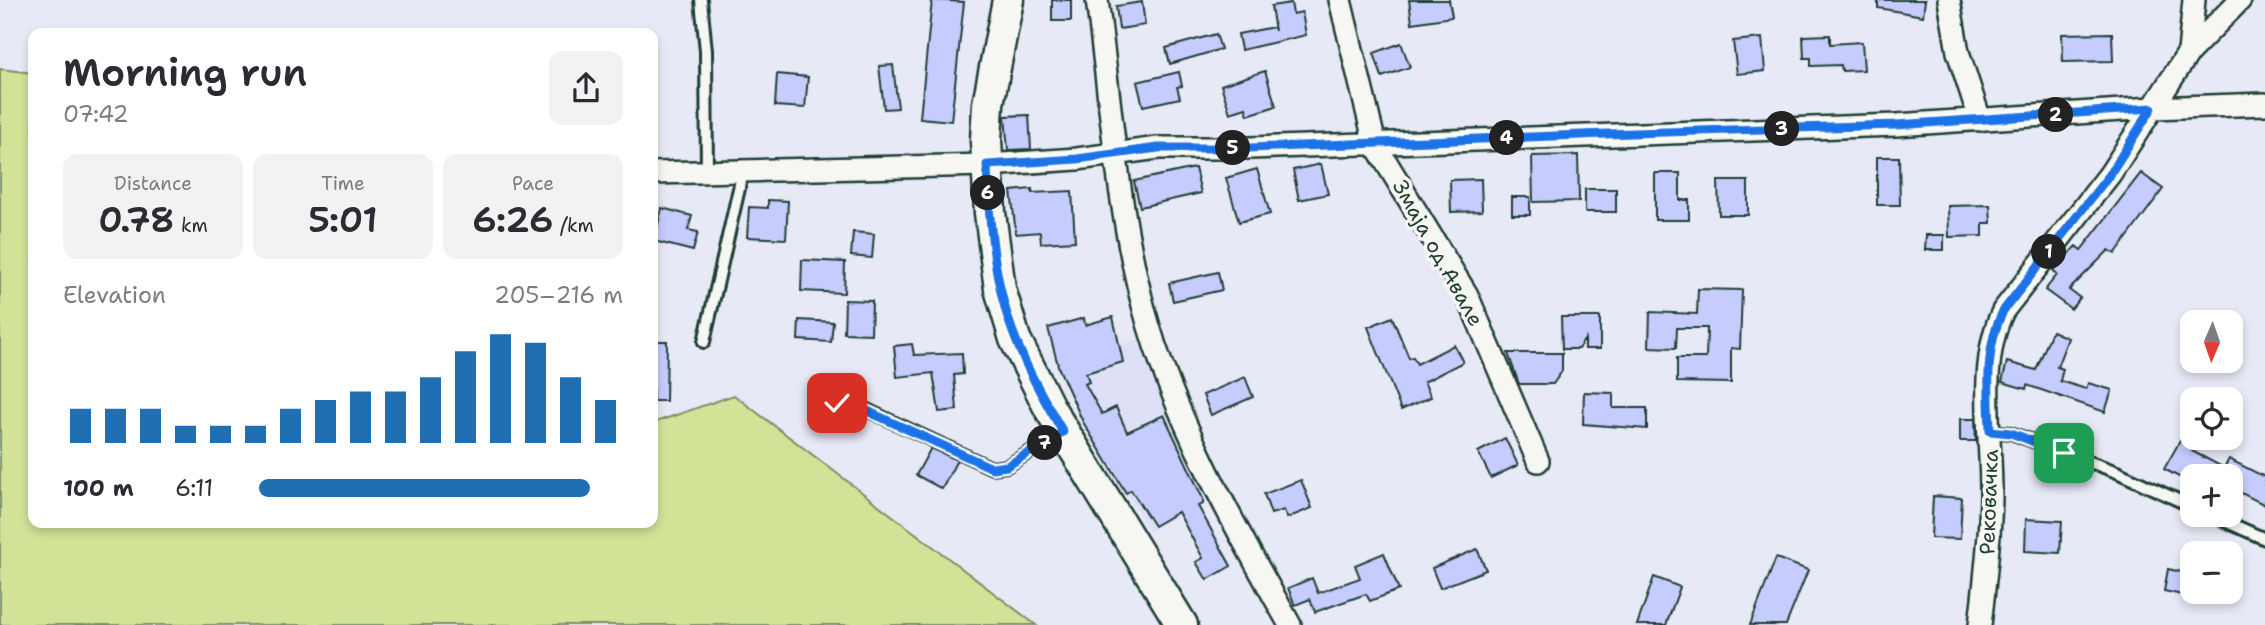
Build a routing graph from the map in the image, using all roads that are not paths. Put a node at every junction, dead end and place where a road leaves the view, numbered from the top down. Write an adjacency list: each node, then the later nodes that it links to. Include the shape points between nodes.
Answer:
1 (701, 0): 16 (lane)
2 (1008, 0): 14 (main road, via 988,104)
3 (1097, 0): 13 (street)
4 (1340, 0): 12 (street, Змаја од Авале)
5 (1950, 0): 11 (street, via 1958,52)
6 (2194, 0): 8 (street)
7 (2240, 0): 8 (street, Рековачка)
8 (2189, 52): 10 (street, Рековачка)
9 (2265, 104): 10 (street)
10 (2152, 108): 11 (street); 20 (street, Рековачка, via 2110,174 1997,323 1988,374)
11 (1980, 120): 12 (street)
12 (1375, 144): 13 (street, via 1158,148); 22 (street, Змаја од Авале, via 1467,295)
13 (1116, 154): 14 (street); 27 (street, via 1126,226 1157,351 1204,464)
14 (987, 165): 15 (street); 21 (main road, via 1000,289 1015,339)
15 (743, 171): 16 (street); 18 (lane)
16 (707, 172): 17 (street)
17 (658, 173)
18 (705, 342)
19 (837, 403): 21 (lane, via 865,410 992,468 1007,466)
20 (1990, 431): 23 (lane, via 2011,433 2117,472); 28 (street, Рековачка, via 1988,554)
21 (1063, 432): 26 (main road)
22 (1538, 461)
23 (2180, 501)
24 (2238, 527): 25 (lane)
25 (2265, 539)
26 (1182, 625)
27 (1290, 625)
28 (1980, 625)

